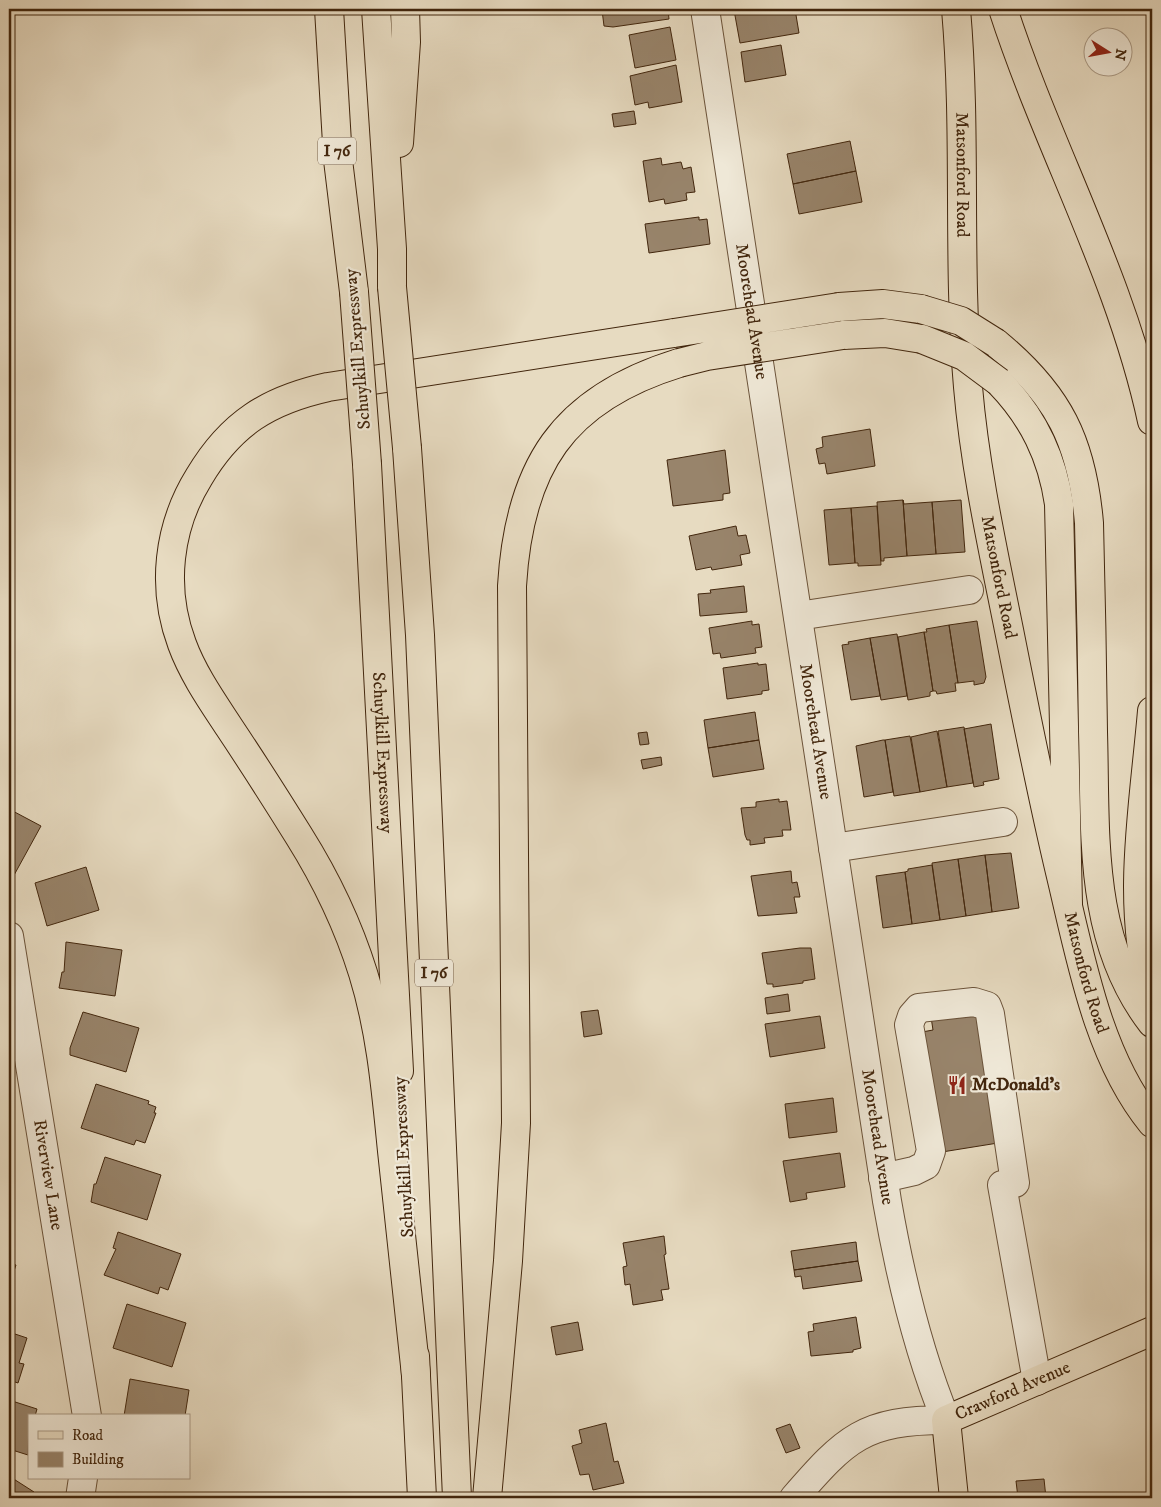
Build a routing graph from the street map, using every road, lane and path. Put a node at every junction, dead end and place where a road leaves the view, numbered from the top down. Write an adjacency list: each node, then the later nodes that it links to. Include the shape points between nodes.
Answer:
1 (323, 9): 8 (main road)
2 (329, 9): 8 (main road, Schuylkill Expressway / I 76)
3 (376, 9): 9 (main road, Schuylkill Expressway / I 76)
4 (404, 9): 9 (main road, via 406,42)
5 (705, 9): 12 (street, Moorehead Avenue)
6 (956, 9): 16 (main road, Matsonford Road, via 964,337 976,457 1048,821)
7 (1003, 9): 10 (main road, via 1112,287 1144,383)
8 (338, 160): 23 (main road, Schuylkill Expressway / I 76, bridge, via 354,292 368,464)
9 (392, 249): 30 (main road, Schuylkill Expressway / I 76, bridge, via 392,287 420,635)
10 (1152, 422)
11 (969, 590): 12 (street)
12 (798, 616): 15 (street, Moorehead Avenue)
13 (1152, 711): 18 (main road, via 1137,903 1139,940)
14 (1003, 822): 15 (street)
15 (833, 848): 21 (street, Moorehead Avenue)
16 (1068, 904): 20 (main road, Matsonford Road, via 1087,980 1108,1043 1131,1094); 31 (main road, bridge, via 1061,525 1056,484 1034,426 999,382 964,356 922,339 885,333 843,335 679,363 630,381 588,408 569,425 540,465 530,488 516,534 512,586 516,1122 508,1261)
17 (9, 936): 25 (street, Riverview Lane)
18 (1152, 997)
19 (1152, 1023): 23 (main road, bridge, via 1120,970 1105,921 1098,882 1089,523 1084,478 1059,411 1032,374 996,343 961,321 921,309 883,304 839,307 328,387 280,401 259,411 220,447 189,493 176,527 169,571 174,620 204,688 321,874 338,907 364,975 383,1071)
20 (1152, 1123)
21 (883, 1178): 24 (street, via 926,1165 931,1152 909,1025 912,1016 919,1008 974,1002 987,1006 1008,1184); 26 (street, Moorehead Avenue, via 898,1263 916,1335)
22 (1152, 1331): 24 (main road, Crawford Avenue)
23 (416, 1375): 29 (main road, Schuylkill Expressway / I 76)
24 (1037, 1381): 26 (main road, Crawford Avenue)
25 (87, 1414)
26 (946, 1420): 32 (street, via 908,1420 875,1428 856,1437 840,1448); 33 (main road, Crawford Avenue)
27 (83, 1480): 28 (street)
28 (80, 1498)
29 (422, 1498)
30 (457, 1498)
31 (487, 1498)
32 (794, 1498)
33 (954, 1498)

